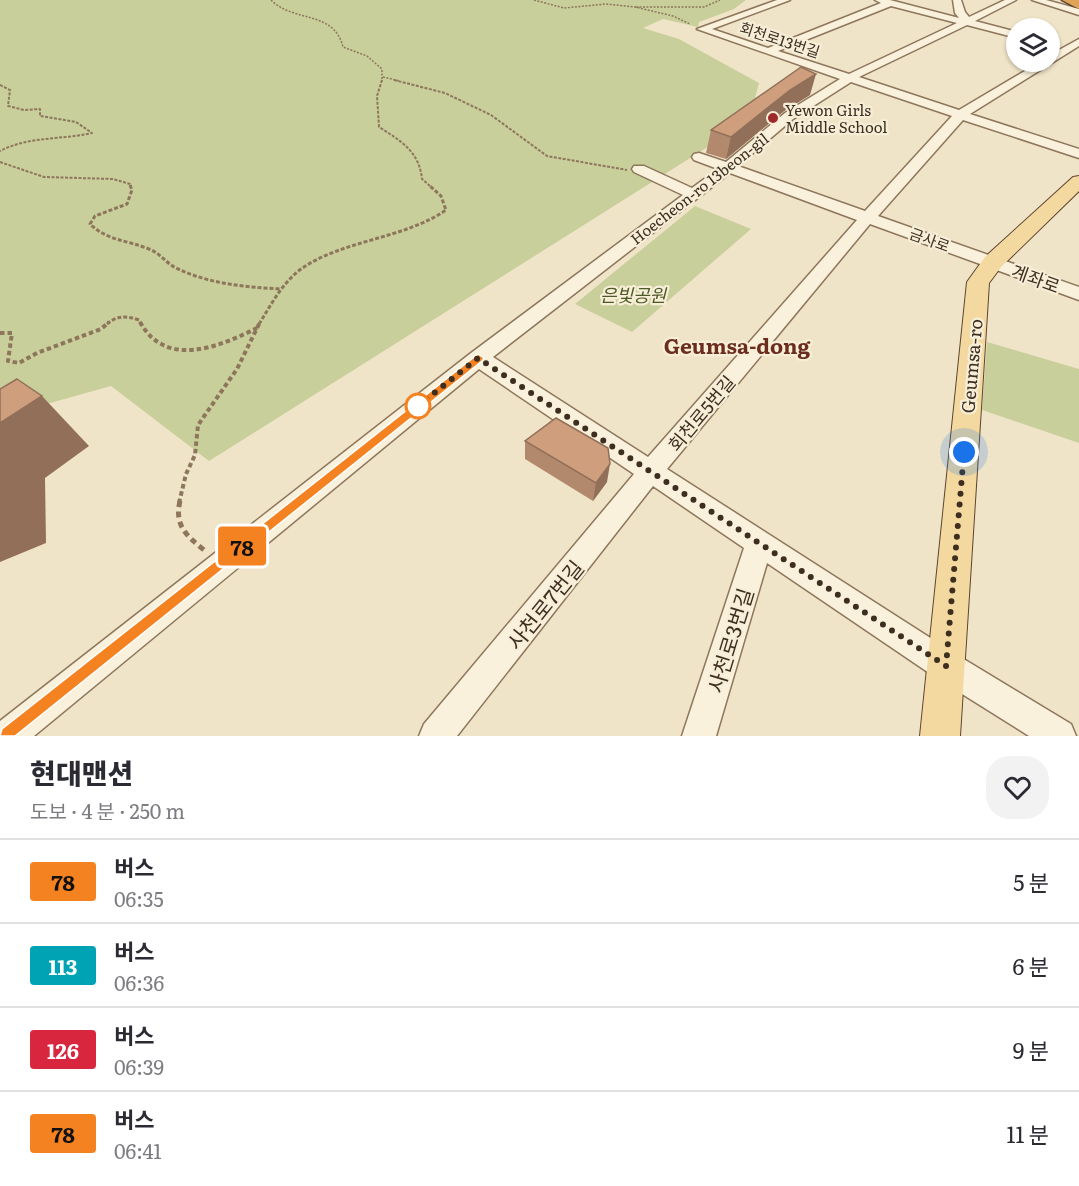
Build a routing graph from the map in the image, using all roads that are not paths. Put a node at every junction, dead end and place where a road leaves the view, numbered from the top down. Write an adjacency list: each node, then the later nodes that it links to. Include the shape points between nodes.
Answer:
1 (786, 0): 10 (street)
2 (879, 0): 9 (street)
3 (920, 0): 13 (street)
4 (957, 0): 15 (street)
5 (993, 0): 8 (street)
6 (1036, 0): 12 (street)
7 (1068, 0): 11 (highway)
8 (1007, 2): 15 (street, Hoecheon-ro 13beon-gil)
9 (891, 3): 13 (street); 19 (street)
10 (773, 4): 14 (street, via 790,9); 19 (street, 회천로13번길, via 702,29)
11 (1079, 5)
12 (1079, 12)
13 (930, 13): 15 (street)
14 (769, 17)
15 (967, 21): 16 (street); 22 (street, Hoecheon-ro 13beon-gil)
16 (1006, 32)
17 (1060, 44): 18 (street)
18 (1076, 46): 20 (street, 회천로5번길)
19 (769, 51): 22 (street, 회천로13번길)
20 (1060, 54)
21 (1029, 72): 23 (street, 회천로5번길)
22 (849, 78): 23 (street); 26 (street, Hoecheon-ro 13beon-gil, via 789,116)
23 (961, 114): 24 (street); 30 (street, 회천로5번길)
24 (1079, 154)
25 (699, 157): 26 (street)
26 (729, 167): 29 (street, Hoecheon-ro 13beon-gil); 30 (street)
27 (639, 169): 29 (street)
28 (1079, 181): 31 (main road, Geumsa-ro)
29 (694, 194): 33 (street, Hoecheon-ro 13beon-gil)
30 (868, 217): 31 (street, 금사로); 34 (street, 회천로5번길)
31 (993, 262): 32 (street, 계좌로); 36 (main road, Geumsa-ro, via 978,282)
32 (1079, 294)
33 (478, 358): 34 (street); 37 (street, Hoecheon-ro 13beon-gil)
34 (650, 472): 35 (street); 38 (street, 사천로7번길)
35 (759, 543): 36 (street); 39 (street, 사천로3번길)
36 (946, 666): 40 (main road, Geumsa-ro); 41 (street)
37 (8, 736)
38 (436, 736)
39 (699, 736)
40 (940, 736)
41 (1059, 736)

